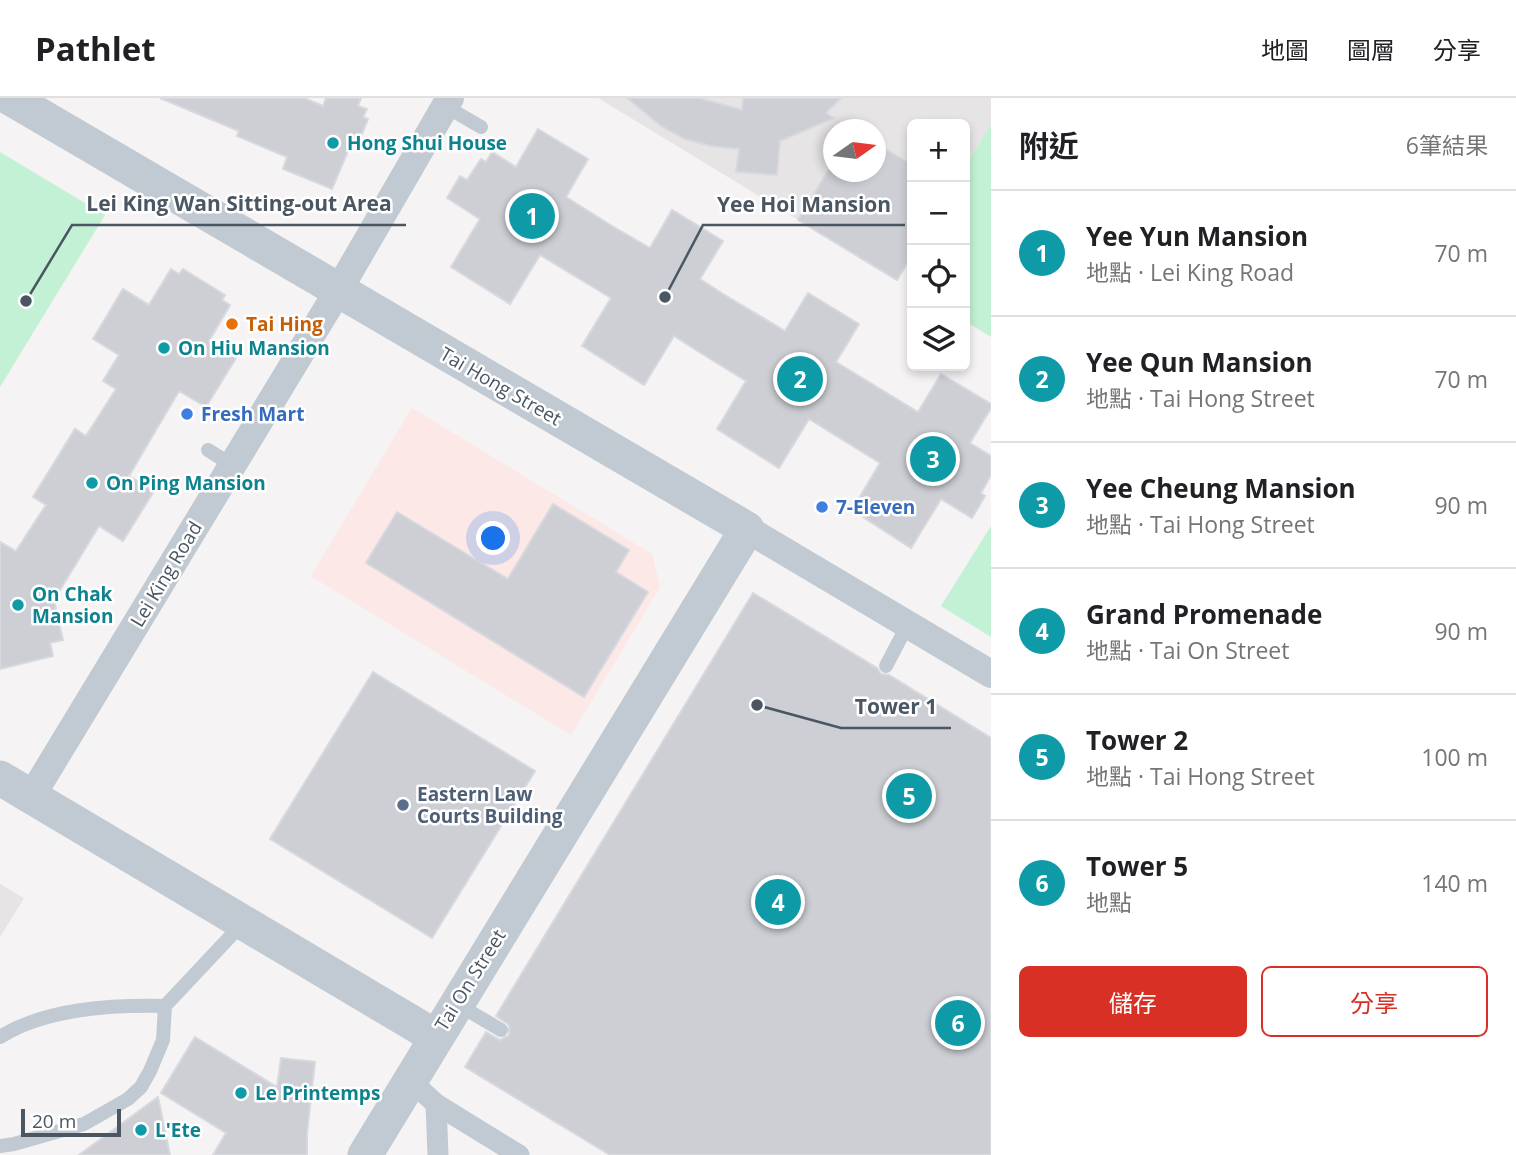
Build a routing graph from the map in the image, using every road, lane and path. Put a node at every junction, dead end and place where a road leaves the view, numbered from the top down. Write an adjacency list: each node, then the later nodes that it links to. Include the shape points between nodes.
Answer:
1 (10, 98): 4 (street, Tai Hong Street)
2 (448, 102): 3 (lane); 4 (street, Lei King Road)
3 (481, 127)
4 (338, 291): 6 (street, Lei King Road); 7 (street, Tai Hong Street)
5 (208, 450): 6 (lane)
6 (232, 465): 12 (street, Lei King Road)
7 (747, 529): 8 (street, Tai Hong Street); 14 (street, Tai On Street)
8 (908, 624): 9 (lane); 10 (street, Tai Hong Street)
9 (886, 666)
10 (991, 674)
11 (0, 778): 12 (street, Tai On Street)
12 (31, 797): 13 (street, Tai On Street)
13 (243, 923): 15 (lane); 18 (street, Tai On Street)
14 (456, 1004): 16 (lane); 18 (street, Tai On Street)
15 (165, 1006): 17 (lane, via 69,1013); 21 (lane, via 163,1041 141,1087 128,1099 84,1124)
16 (501, 1030)
17 (0, 1037)
18 (436, 1037): 19 (street)
19 (410, 1080): 20 (street); 22 (street)
20 (436, 1104): 23 (street); 24 (street)
21 (0, 1146)
22 (365, 1155)
23 (438, 1155)
24 (519, 1155)

